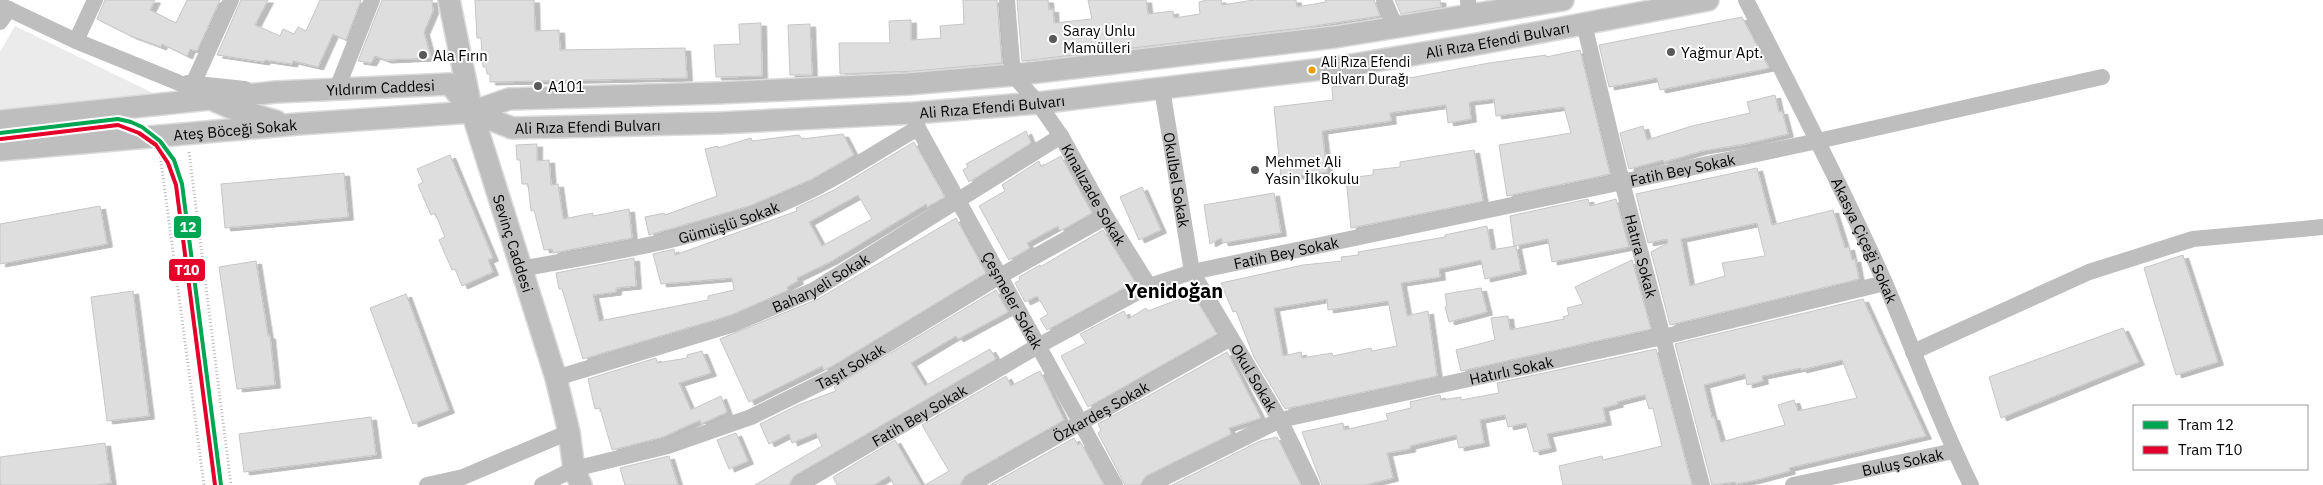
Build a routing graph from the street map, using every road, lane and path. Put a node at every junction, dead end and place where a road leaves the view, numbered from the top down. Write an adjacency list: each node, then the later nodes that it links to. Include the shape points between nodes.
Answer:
1 (94, 0): 14 (street)
2 (231, 0): 17 (street)
3 (372, 0): 19 (street)
4 (449, 0): 23 (main road, Sevinç Caddesi)
5 (1007, 0): 15 (street)
6 (1384, 0): 13 (street)
7 (1563, 0): 10 (main road, Ali Rıza Efendi Bulvarı)
8 (1708, 0): 12 (main road, Ali Rıza Efendi Bulvarı)
9 (1746, 0): 30 (street, Akasya Çiçeği Sokak)
10 (1468, 8): 13 (main road, Ali Rıza Efendi Bulvarı)
11 (3, 12): 14 (street)
12 (1584, 24): 18 (main road, Ali Rıza Efendi Bulvarı, via 1339,67); 32 (street, Hatıra Sokak)
13 (1396, 28): 15 (main road, Ali Rıza Efendi Bulvarı)
14 (76, 41): 17 (street)
15 (1013, 75): 22 (street, Kınalızade Sokak); 23 (main road, Ali Rıza Efendi Bulvarı, via 908,84 509,99)
16 (2102, 77): 30 (street, Fatih Bey Sokak)
17 (185, 83): 20 (street); 21 (street)
18 (1162, 89): 22 (main road, Ali Rıza Efendi Bulvarı); 37 (street, Okulbel Sokak)
19 (336, 91): 20 (main road, Yıldırım Caddesi); 23 (main road, Yıldırım Caddesi, via 450,84)
20 (276, 92): 21 (main road, Yıldırım Caddesi)
21 (212, 100): 24 (main road, Ateş Böceği Sokak); 26 (main road, via 230,108)
22 (1038, 103): 25 (main road, Ali Rıza Efendi Bulvarı); 29 (street, Kınalızade Sokak)
23 (472, 112): 25 (main road, Ali Rıza Efendi Bulvarı, via 512,128); 26 (main road, Ateş Böceği Sokak); 36 (main road, Sevinç Caddesi)
24 (0, 121)
25 (916, 121): 33 (street, Çeşmeler Sokak); 36 (street, Gümüşlü Sokak, via 800,196 728,224 644,246)
26 (298, 124): 27 (main road, Ateş Böceği Sokak)
27 (187, 134): 28 (main road, Ateş Böceği Sokak); 52 (path)
28 (157, 136): 31 (main road, Ateş Böceği Sokak); 51 (path)
29 (1061, 136): 33 (street, Baharyeli Sokak); 34 (street, Kınalızade Sokak)
30 (1818, 141): 32 (street, Fatih Bey Sokak); 39 (street, Akasya Çiçeği Sokak)
31 (0, 150)
32 (1622, 182): 37 (street, Fatih Bey Sokak); 41 (street, Hatıra Sokak)
33 (956, 200): 38 (street, Çeşmeler Sokak); 45 (street, Baharyeli Sokak, via 814,290 734,324)
34 (1106, 217): 38 (street, Taşıt Sokak); 40 (street, Kınalızade Sokak)
35 (2323, 227): 44 (street, via 2193,238 2089,272)
36 (520, 269): 45 (main road, Sevinç Caddesi)
37 (1192, 272): 40 (street, Fatih Bey Sokak); 42 (street, Okul Sokak)
38 (1000, 276): 43 (street, Çeşmeler Sokak); 50 (street, Taşıt Sokak, via 839,374 751,417)
39 (1885, 283): 41 (street, Hatırlı Sokak); 44 (street, Akasya Çiçeği Sokak)
40 (1150, 286): 43 (street, Fatih Bey Sokak)
41 (1663, 337): 46 (street, Hatırlı Sokak); 60 (street, Hatıra Sokak)
42 (1231, 338): 46 (street, Okul Sokak); 47 (street, Özkardeş Sokak)
43 (1038, 346): 47 (street, Çeşmeler Sokak); 55 (street, Fatih Bey Sokak)
44 (1913, 352): 49 (street, Akasya Çiçeği Sokak)
45 (556, 378): 48 (main road, Sevinç Caddesi)
46 (1280, 420): 58 (street, Hatırlı Sokak); 59 (street, Okul Sokak)
47 (1080, 421): 56 (street, Özkardeş Sokak); 57 (street, Çeşmeler Sokak)
48 (569, 432): 50 (main road, Sevinç Caddesi); 53 (street, via 463,477)
49 (1954, 451): 61 (street, Buluş Sokak); 62 (street, Akasya Çiçeği Sokak)
50 (577, 477): 54 (street, Taşıt Sokak)
51 (204, 485)
52 (231, 485)
53 (427, 485)
54 (542, 485)
55 (799, 485)
56 (970, 485)
57 (1115, 485)
58 (1150, 485)
59 (1312, 485)
60 (1702, 485)
61 (1793, 485)
62 (1971, 485)

